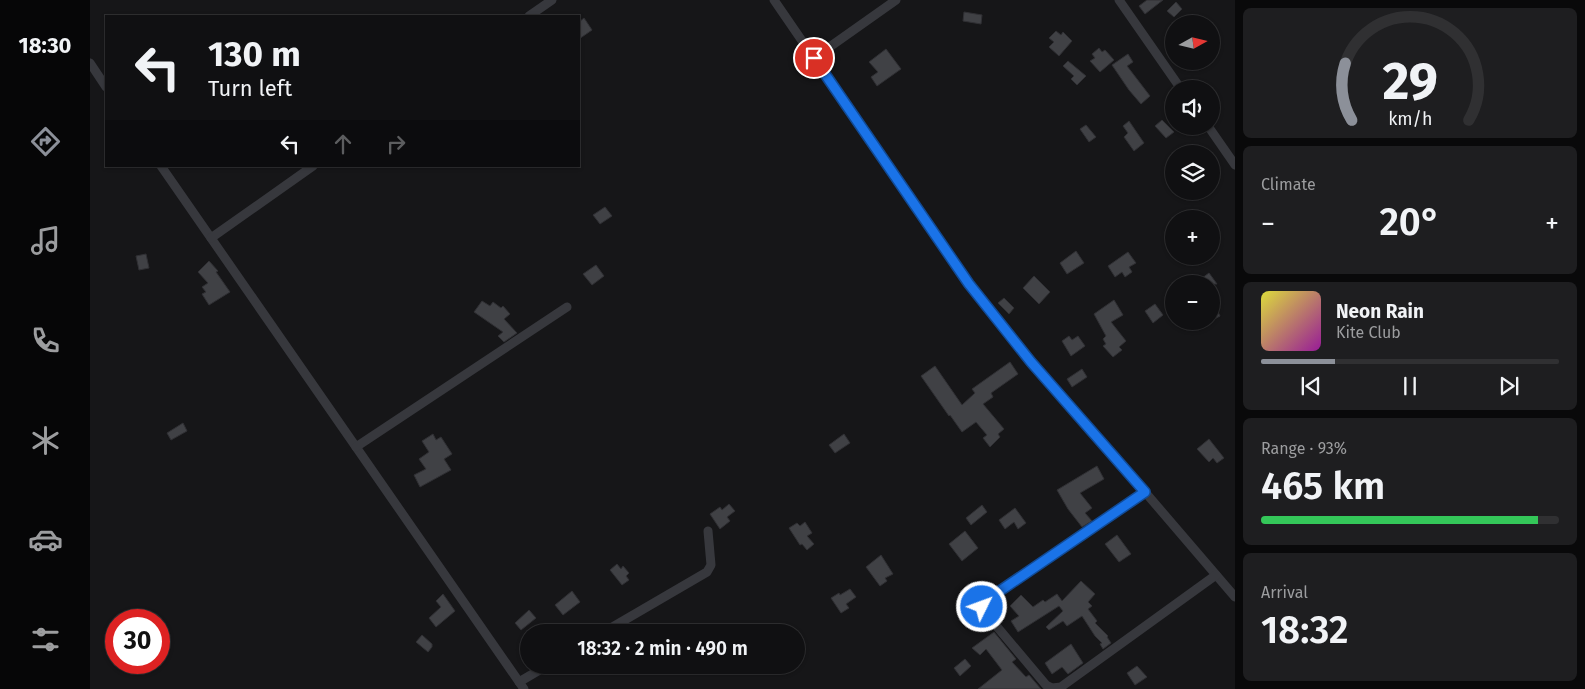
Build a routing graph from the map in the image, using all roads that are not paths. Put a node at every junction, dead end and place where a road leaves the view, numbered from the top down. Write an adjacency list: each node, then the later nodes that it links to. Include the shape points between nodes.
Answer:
1 (552, 0): 5 (street)
2 (774, 0): 6 (street)
3 (896, 0): 6 (street)
4 (1118, 0): 8 (street)
5 (530, 15)
6 (814, 58): 17 (street, via 969,284 1031,362)
7 (90, 63): 9 (street)
8 (1175, 80)
9 (105, 86)
10 (1214, 135): 11 (street)
11 (1235, 165)
12 (162, 167): 14 (street)
13 (312, 167): 14 (street)
14 (211, 238): 16 (street)
15 (567, 307): 16 (street)
16 (356, 447): 23 (street)
17 (1145, 492): 19 (street); 19 (street, via 982,605 1046,685 1061,687)
18 (708, 531): 21 (street, via 711,565 707,572)
19 (1216, 575): 20 (street)
20 (1235, 597)
21 (618, 624)
22 (536, 674): 23 (street)
23 (522, 685)

